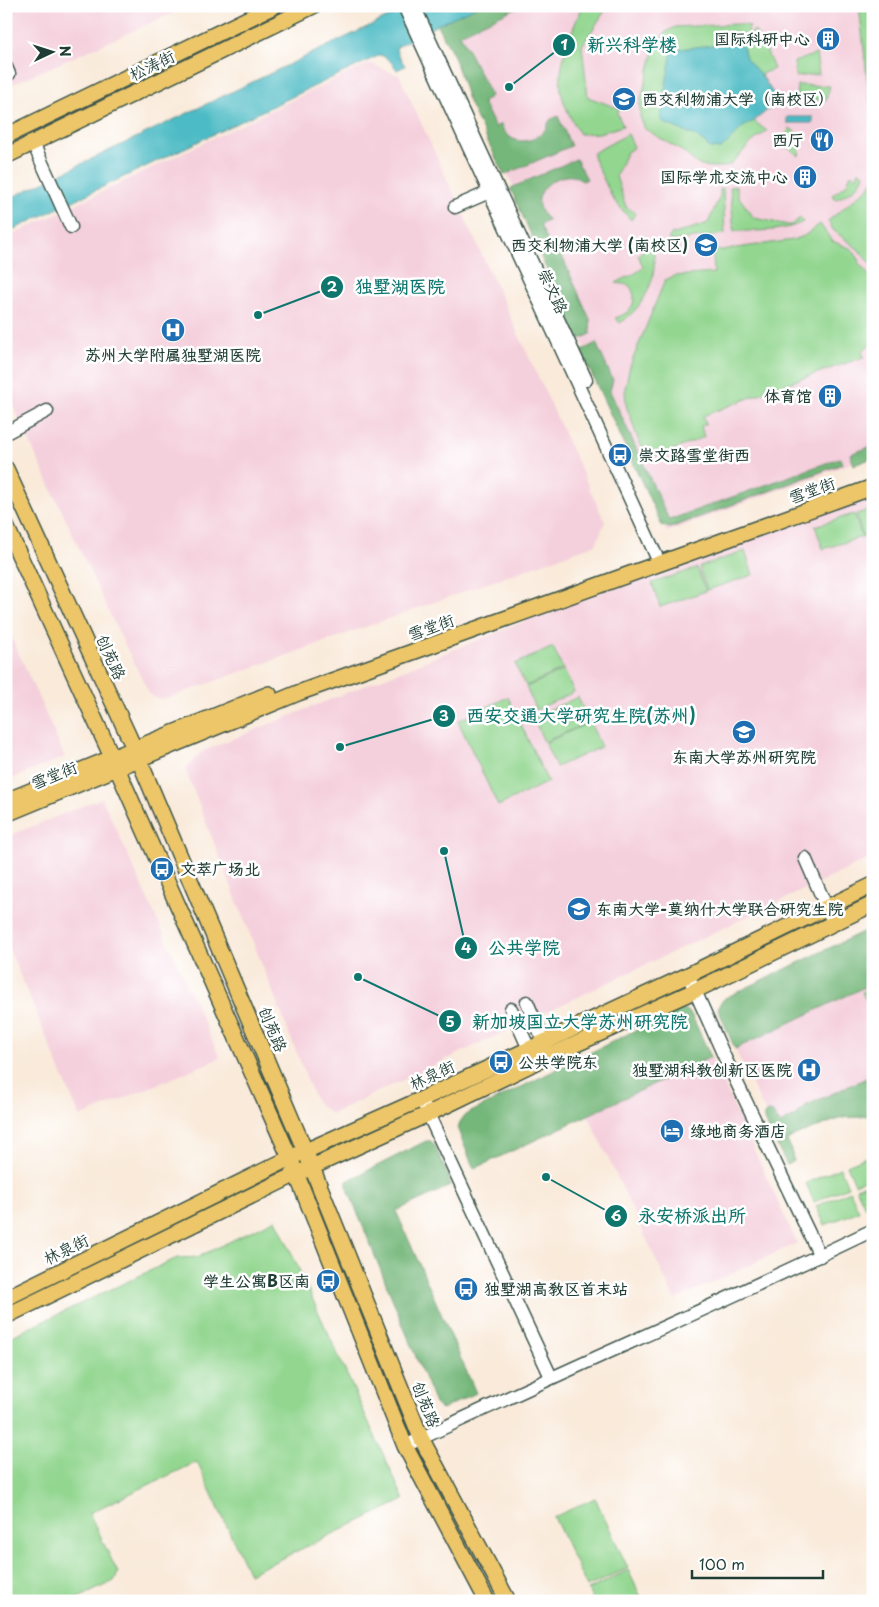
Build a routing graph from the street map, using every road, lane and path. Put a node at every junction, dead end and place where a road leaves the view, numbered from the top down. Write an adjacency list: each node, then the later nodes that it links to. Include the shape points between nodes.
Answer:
1 (274, 6): 6 (main road, 松涛街)
2 (313, 6): 7 (main road, 松涛街)
3 (404, 6): 5 (street, 崇文路)
4 (414, 6): 5 (street, 崇文路)
5 (423, 37): 9 (street, 崇文路)
6 (6, 136)
7 (33, 143): 8 (main road, 松涛街); 11 (street)
8 (6, 156)
9 (489, 192): 10 (street); 18 (street, 崇文路)
10 (458, 206)
11 (71, 226)
12 (47, 411): 13 (street)
13 (8, 432)
14 (6, 469): 19 (main road, 创苑路)
15 (873, 477): 18 (main road, 雪堂街)
16 (873, 487): 18 (main road, 雪堂街)
17 (6, 526): 20 (main road)
18 (662, 557): 19 (main road, 雪堂街, via 276,691)
19 (136, 754): 20 (main road, 雪堂街); 36 (main road, 创苑路)
20 (115, 763): 21 (main road, 雪堂街); 22 (main road, 雪堂街); 37 (main road)
21 (6, 801)
22 (6, 814)
23 (805, 858): 26 (street)
24 (873, 885): 26 (main road, 林泉街)
25 (873, 904): 27 (main road, 林泉街)
26 (826, 908): 27 (street); 28 (main road, 林泉街)
27 (833, 922): 29 (main road, 林泉街)
28 (688, 975): 29 (street); 32 (main road, 林泉街)
29 (694, 991): 35 (main road, 林泉街); 41 (street)
30 (527, 1002): 32 (street)
31 (512, 1010): 33 (street)
32 (544, 1042): 33 (main road, 林泉街)
33 (529, 1049): 34 (main road, 林泉街)
34 (422, 1099): 35 (street); 36 (main road, 林泉街)
35 (428, 1114): 38 (main road, 林泉街); 44 (street)
36 (306, 1151): 37 (main road, 林泉街); 38 (main road, 创苑路)
37 (290, 1158): 39 (main road); 42 (main road, 林泉街)
38 (312, 1166): 39 (main road, 林泉街); 45 (main road, 创苑路)
39 (295, 1174): 43 (main road, 林泉街); 46 (main road)
40 (873, 1230): 41 (street)
41 (820, 1256): 44 (street)
42 (6, 1298)
43 (6, 1316)
44 (551, 1377): 45 (street)
45 (421, 1438): 46 (street); 48 (main road, 创苑路)
46 (405, 1446): 47 (main road)
47 (487, 1601)
48 (508, 1601)

